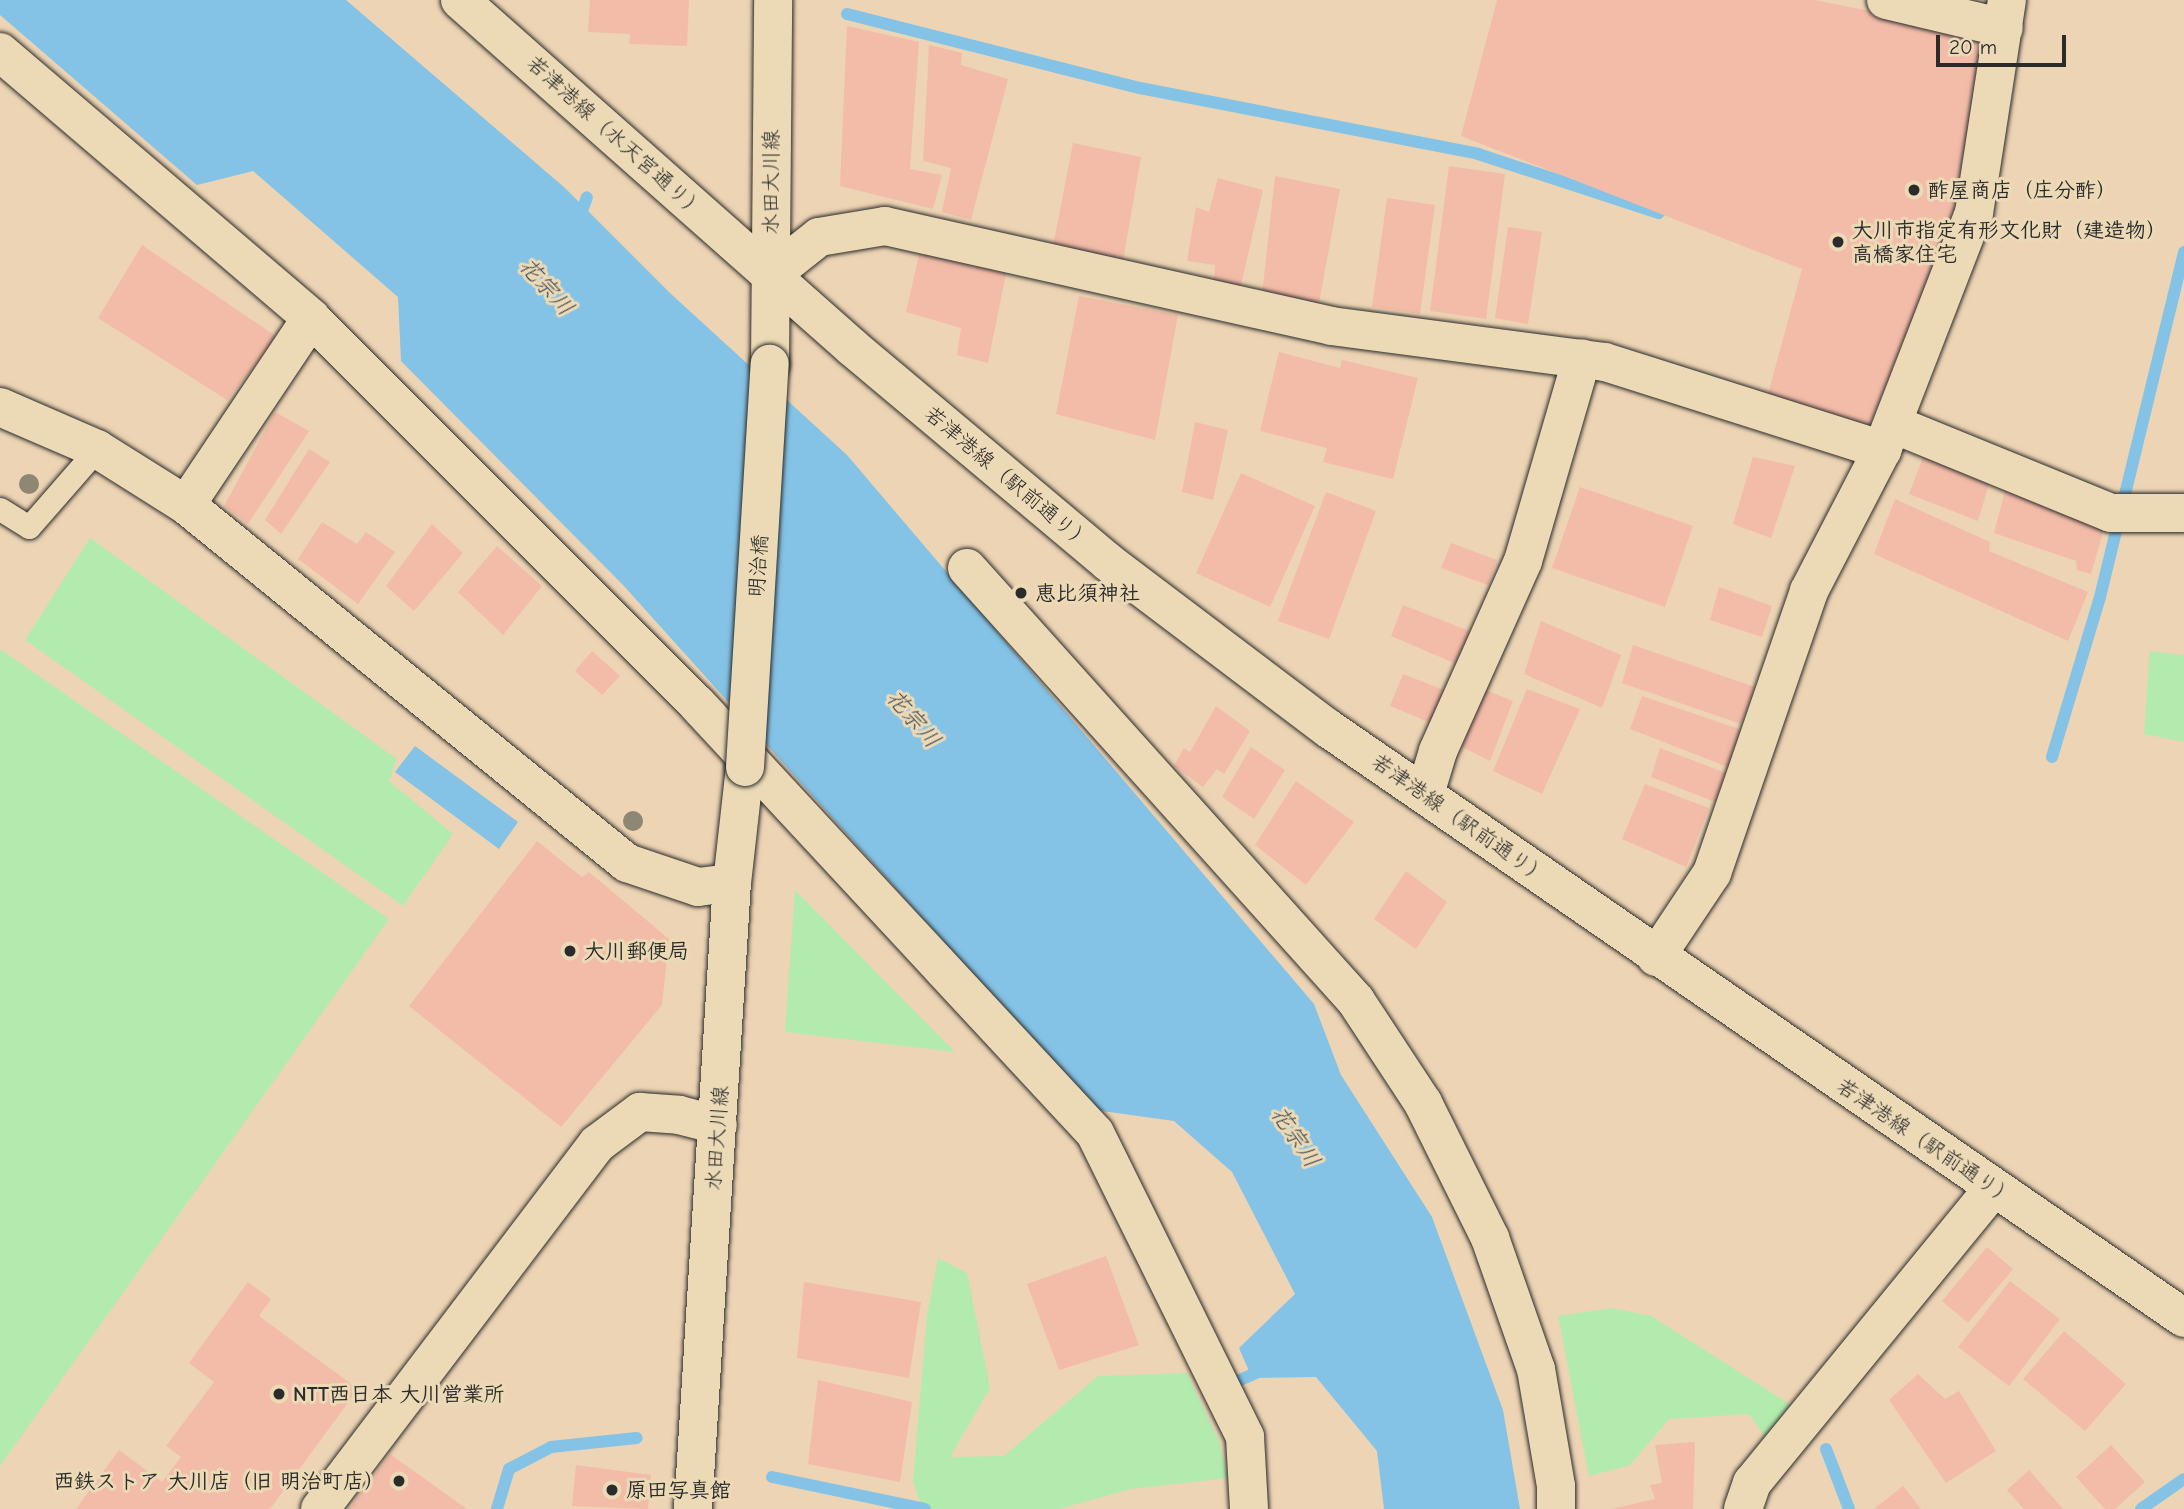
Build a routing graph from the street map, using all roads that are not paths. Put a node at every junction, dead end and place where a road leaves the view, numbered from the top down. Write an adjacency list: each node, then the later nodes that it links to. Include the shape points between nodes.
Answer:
1 (460, 0): 6 (street, 若津港線（水天宮通り）)
2 (773, 0): 6 (street, 水田大川線)
3 (1886, 0): 4 (street)
4 (2005, 14): 11 (street, via 1974,213)
5 (0, 52): 7 (street)
6 (771, 275): 8 (street, via 819,237 884,226 1331,326); 9 (street, 水田大川線); 18 (street, 若津港線（駅前通り）, via 1108,562 1329,729)
7 (311, 318): 13 (street); 26 (street, via 697,704 1095,1133 1245,1437)
8 (1582, 358): 11 (street); 18 (street, via 1523,561 1438,751)
9 (770, 364): 17 (street, 明治橋, bridge)
10 (0, 407): 12 (street)
11 (1887, 437): 15 (street, via 2120,513); 20 (street, via 1810,591 1712,873)
12 (97, 450): 13 (street); 14 (lane, via 29,527)
13 (186, 505): 19 (street, via 627,863 698,887)
14 (0, 509)
15 (2184, 513)
16 (967, 568): 27 (street, via 1356,1001 1423,1103 1490,1238 1536,1369)
17 (745, 767): 19 (street, 水田大川線)
18 (1425, 794): 20 (street, 若津港線（駅前通り）)
19 (732, 883): 21 (street, 水田大川線)
20 (1656, 957): 22 (street, 若津港線（駅前通り）)
21 (718, 1125): 24 (street, 水田大川線); 25 (street, via 640,1112 597,1144)
22 (1993, 1189): 23 (street, 若津港線（駅前通り）); 28 (street, via 1752,1483)
23 (2184, 1318)
24 (693, 1504)
25 (320, 1509)
26 (1249, 1509)
27 (1556, 1509)
28 (1743, 1509)

